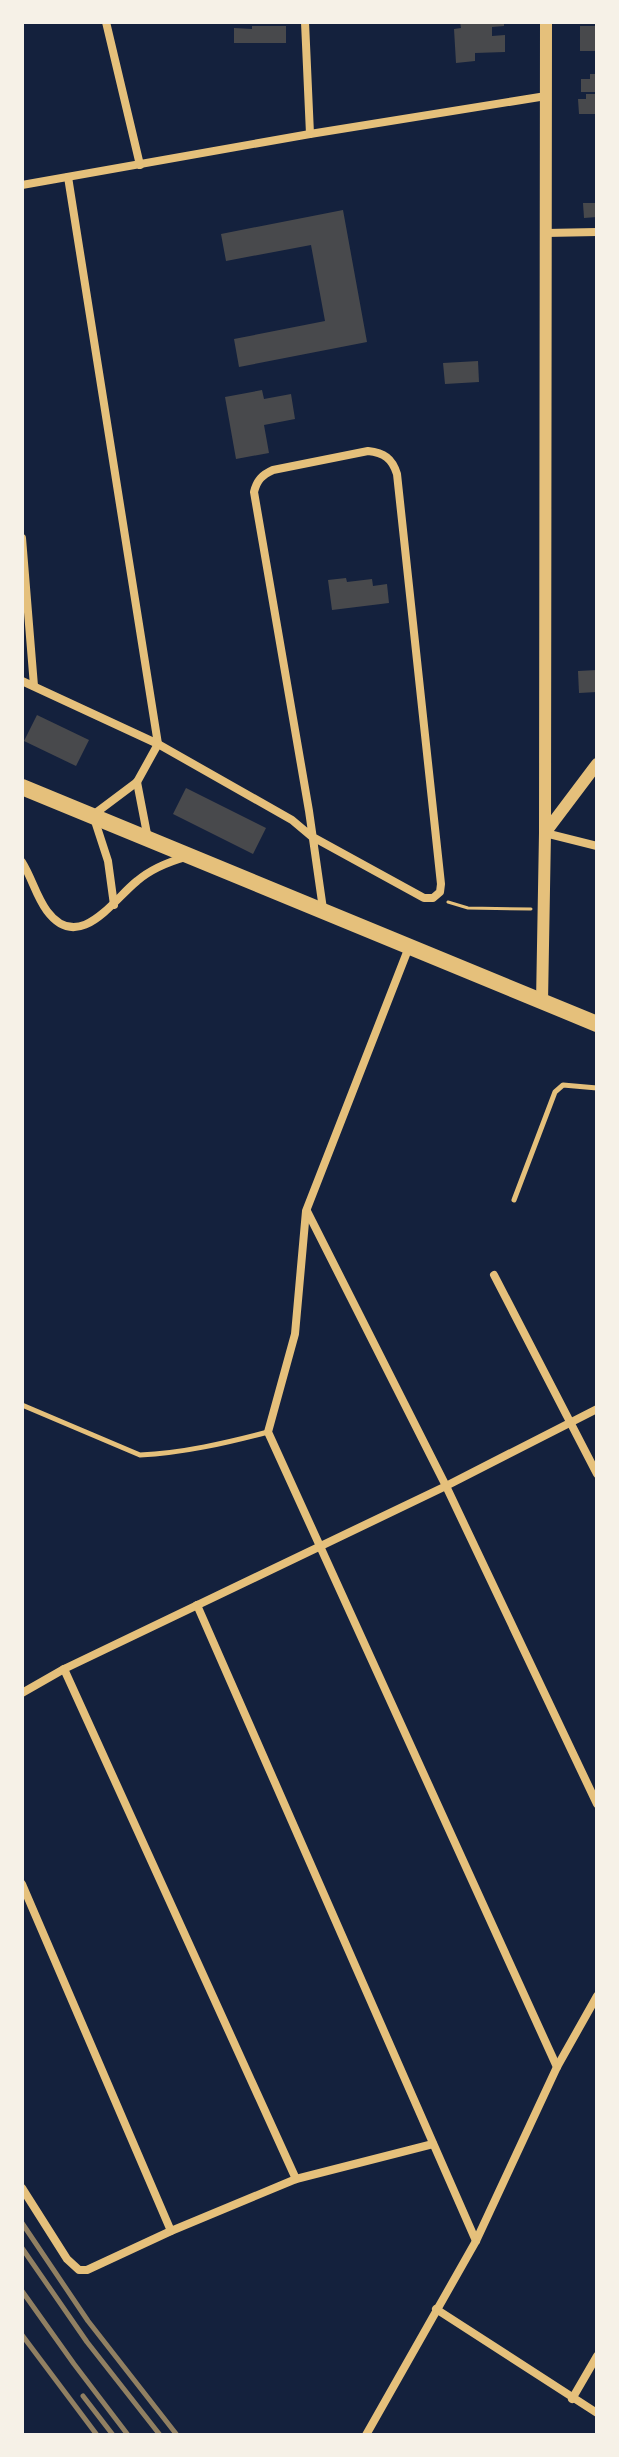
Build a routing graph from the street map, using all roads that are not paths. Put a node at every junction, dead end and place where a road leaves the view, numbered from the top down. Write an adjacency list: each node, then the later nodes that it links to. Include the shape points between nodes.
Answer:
1 (106, 22): 6 (street)
2 (305, 22): 5 (street)
3 (546, 22): 4 (street)
4 (546, 96): 5 (street); 10 (street)
5 (310, 134): 6 (street)
6 (140, 165): 7 (street)
7 (68, 177): 8 (street); 14 (street)
8 (22, 185)
9 (597, 232): 10 (street)
10 (546, 233): 19 (street)
11 (22, 538): 13 (street)
12 (22, 681): 13 (street)
13 (34, 686): 14 (street)
14 (158, 744): 16 (street); 20 (street)
15 (597, 764): 19 (street)
16 (137, 782): 18 (street); 21 (street)
17 (22, 787): 18 (main road)
18 (93, 815): 21 (main road); 25 (street, via 108,861)
19 (545, 833): 22 (street); 28 (street)
20 (311, 836): 20 (street, via 254,492 257,482 273,470 379,452 394,463 397,474 440,892 424,898); 26 (street)
21 (148, 839): 23 (main road)
22 (597, 846)
23 (189, 856): 25 (street, via 137,880); 26 (main road)
24 (22, 862): 25 (street, via 37,895 61,924 88,924)
25 (114, 905)
26 (324, 913): 27 (main road)
27 (409, 947): 28 (main road); 32 (street)
28 (542, 1002): 29 (main road)
29 (597, 1024)
30 (597, 1088): 31 (lane, via 563,1085 555,1092)
31 (514, 1200)
32 (306, 1211): 37 (street, via 295,1334); 39 (street)
33 (494, 1275): 36 (street)
34 (22, 1405): 37 (lane, via 140,1455)
35 (597, 1409): 36 (street)
36 (570, 1423): 38 (street); 39 (street)
37 (268, 1432): 40 (street)
38 (597, 1474)
39 (446, 1486): 40 (street); 44 (street)
40 (319, 1546): 41 (street); 47 (street)
41 (197, 1605): 42 (street); 48 (street)
42 (64, 1669): 43 (street); 49 (street)
43 (22, 1693)
44 (597, 1804)
45 (22, 1884): 51 (street)
46 (597, 1996): 47 (street)
47 (557, 2067): 52 (street)
48 (433, 2144): 49 (street); 52 (street)
49 (296, 2179): 51 (street)
50 (22, 2188): 51 (street, via 79,2270 109,2262)
51 (171, 2231)
52 (476, 2241): 53 (street)
53 (436, 2309): 55 (street); 57 (street)
54 (597, 2356): 55 (street)
55 (572, 2399): 56 (street)
56 (597, 2413)
57 (366, 2435)

